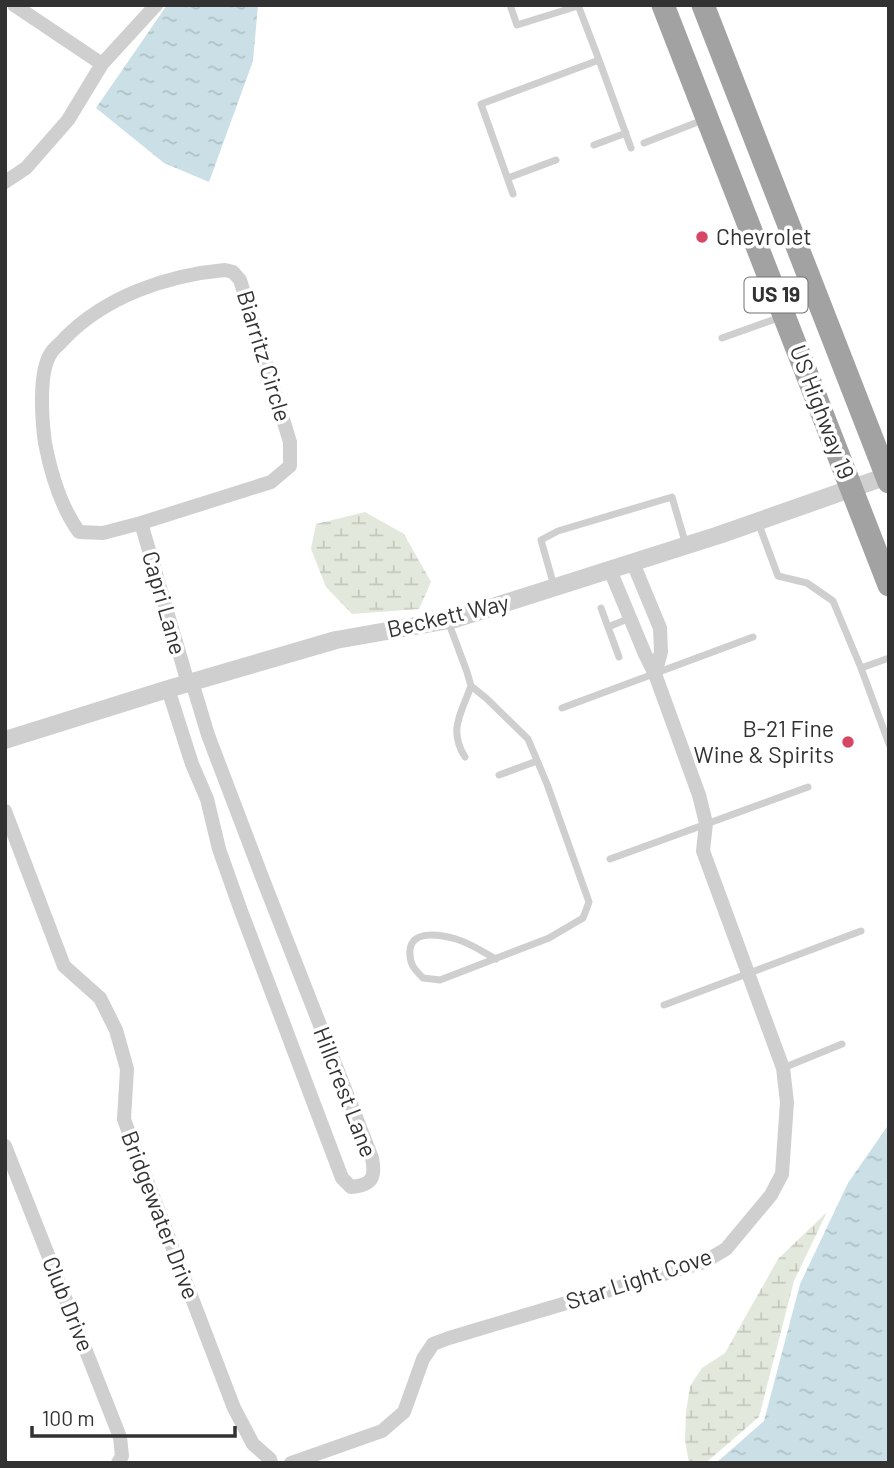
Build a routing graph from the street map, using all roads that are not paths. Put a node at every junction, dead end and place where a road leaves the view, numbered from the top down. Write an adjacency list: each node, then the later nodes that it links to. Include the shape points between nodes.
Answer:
1 (14, 5): 8 (street)
2 (156, 5): 8 (street)
3 (510, 5): 6 (lane, via 517,25)
4 (663, 5): 9 (highway, US Highway 19 / US 19)
5 (703, 5): 20 (highway, US Highway 19 / US 19)
6 (578, 6): 7 (lane)
7 (599, 60): 10 (lane); 15 (lane, via 481,104)
8 (102, 64): 16 (street, via 68,120 26,167)
9 (707, 119): 11 (lane); 18 (highway, US Highway 19 / US 19)
10 (626, 133): 12 (lane); 13 (lane)
11 (644, 143)
12 (594, 145)
13 (631, 148)
14 (556, 160): 15 (lane)
15 (508, 178): 17 (lane)
16 (5, 182)
17 (513, 194)
18 (784, 316): 19 (lane); 21 (highway, US Highway 19 / US 19)
19 (722, 338)
20 (888, 478): 21 (street, Beckett Way)
21 (851, 489): 22 (street, Beckett Way); 27 (highway, US Highway 19 / US 19)
22 (758, 522): 24 (street, Beckett Way); 36 (lane, via 778,576 807,583 834,601)
23 (141, 523): 23 (street, Biarritz Circle, via 103,533 79,532 69,518 42,425 43,374 50,354 78,325 135,291 203,272 233,272 240,280 290,442 290,466 271,482); 38 (street, Capri Lane)
24 (686, 546): 25 (street, Beckett Way); 28 (lane, via 672,497 558,531 541,540)
25 (633, 562): 26 (street, Beckett Way); 37 (street, Star Light Cove, via 660,628 661,652)
26 (610, 570): 28 (street, Beckett Way); 30 (street, Star Light Cove)
27 (889, 585)
28 (554, 587): 31 (street, Beckett Way)
29 (601, 608): 32 (lane)
30 (630, 618): 32 (lane); 37 (street, Star Light Cove)
31 (448, 620): 38 (street, Beckett Way, via 336,640); 39 (lane)
32 (608, 627): 34 (lane)
33 (753, 638): 37 (lane)
34 (620, 657)
35 (889, 658): 36 (lane)
36 (861, 668): 43 (lane)
37 (655, 674): 41 (lane); 49 (street, Star Light Cove)
38 (190, 682): 40 (street, Beckett Way); 40 (street, Hillcrest Lane, via 372,1158 371,1180 362,1186 351,1186 342,1178 241,911)
39 (471, 686): 44 (lane, via 455,729); 45 (lane, via 528,739)
40 (168, 689): 42 (street, Beckett Way)
41 (562, 708)
42 (5, 740)
43 (889, 744)
44 (465, 757)
45 (537, 761): 46 (lane); 52 (lane, via 589,902 583,918 549,938)
46 (499, 775)
47 (808, 786): 49 (lane)
48 (5, 811): 59 (street, Bridgewater Drive, via 64,966 100,998 116,1030 127,1069 124,1119 131,1139 234,1408 253,1444)
49 (706, 823): 50 (lane); 53 (street, Star Light Cove, via 703,850)
50 (610, 859)
51 (861, 931): 53 (lane)
52 (496, 959): 52 (lane, via 440,980 423,978 412,966 411,945 418,937 433,934 458,939)
53 (748, 973): 54 (lane); 56 (street, Star Light Cove)
54 (664, 1005)
55 (842, 1044): 56 (lane)
56 (783, 1068): 60 (street, Star Light Cove, via 787,1102 782,1174 771,1195 726,1249 704,1262 433,1344 404,1412 382,1430)
57 (5, 1146): 58 (street, Club Drive, via 120,1437)
58 (118, 1463)
59 (271, 1463)
60 (291, 1463)

